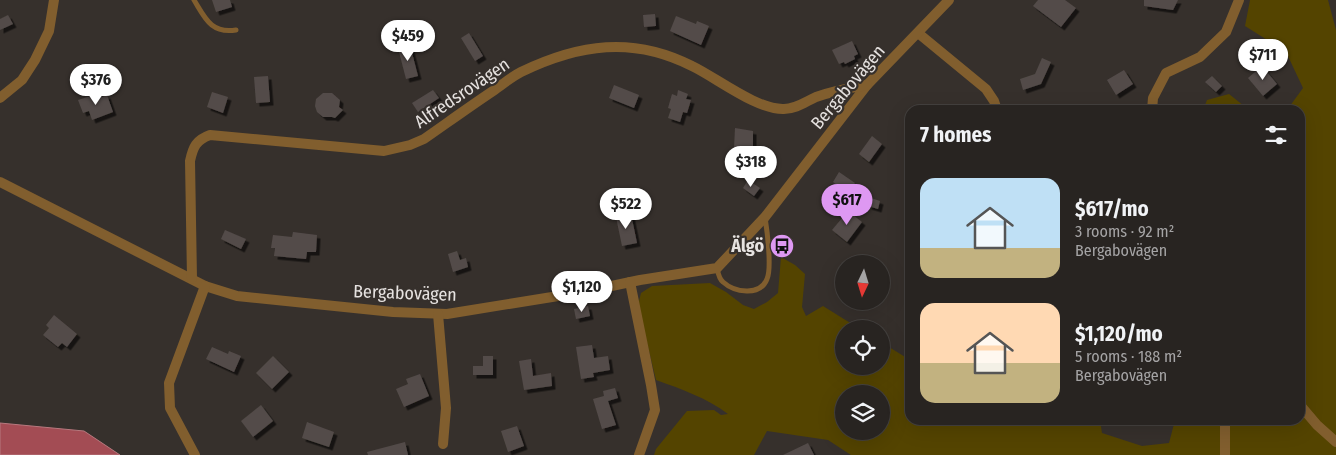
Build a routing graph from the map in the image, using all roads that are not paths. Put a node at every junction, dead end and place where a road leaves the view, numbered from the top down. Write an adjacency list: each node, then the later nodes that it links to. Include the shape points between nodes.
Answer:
1 (54, 0): 8 (street, via 49,31 34,60 22,80)
2 (194, 0): 5 (lane, via 212,26 219,30)
3 (949, 0): 6 (street, Bergabovägen)
4 (1239, 0): 10 (street, via 1226,32 1200,57 1166,73)
5 (236, 30)
6 (918, 33): 7 (street, Bergabovägen); 9 (street, via 986,89)
7 (867, 85): 12 (street, Bergabovägen); 14 (street, Alfredsrovägen, via 836,90 798,106 784,109 765,107 675,58 628,47 600,47 561,55 519,73 424,139 393,149 384,151 210,136 194,146 190,161)
8 (0, 98)
9 (996, 105)
10 (1152, 105)
11 (0, 182): 14 (street, Bergabovägen)
12 (765, 217): 13 (street, Bergabovägen); 13 (lane, via 768,279 760,288 748,291 733,288 721,281)
13 (717, 268): 15 (street, Bergabovägen)
14 (192, 279): 16 (street, Bergabovägen)
15 (630, 282): 17 (street, Bergabovägen, via 574,294); 23 (street, via 654,410)
16 (205, 286): 17 (street, Bergabovägen, via 237,296); 22 (street, via 169,383 170,408)
17 (438, 314): 21 (street, via 446,408)
18 (1305, 411): 20 (street)
19 (1225, 425): 24 (street)
20 (1336, 442)
21 (443, 444)
22 (195, 455)
23 (640, 455)
24 (1226, 455)

